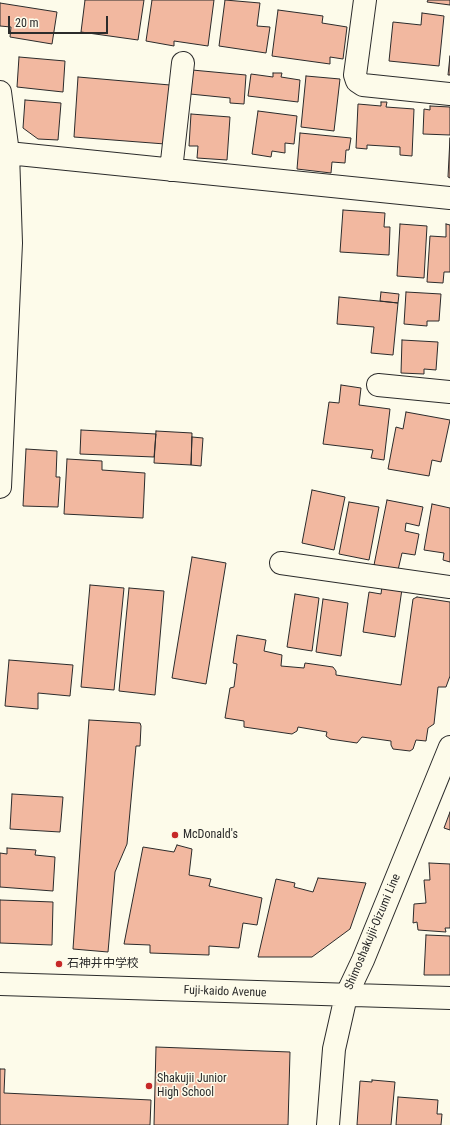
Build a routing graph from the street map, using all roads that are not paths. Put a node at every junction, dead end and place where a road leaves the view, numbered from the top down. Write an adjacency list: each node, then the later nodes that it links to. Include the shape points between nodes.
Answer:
1 (365, 0): 3 (street, via 355,75 357,82 363,85)
2 (183, 63): 6 (street)
3 (450, 94)
4 (1, 96): 5 (street)
5 (8, 153): 6 (street); 7 (street)
6 (171, 170): 8 (street)
7 (4, 179): 11 (street, via 10,243)
8 (450, 198)
9 (378, 385): 10 (street)
10 (450, 392)
11 (0, 487)
12 (281, 563): 13 (street)
13 (450, 587)
14 (450, 747): 16 (street, Shimoshakujii-Oizumi Line)
15 (0, 984): 16 (street, Fuji-kaido Avenue)
16 (346, 996): 17 (street, Fuji-kaido Avenue); 18 (street, Shimoshakujii-Oizumi Line, via 334,1049)
17 (450, 998)
18 (328, 1125)

